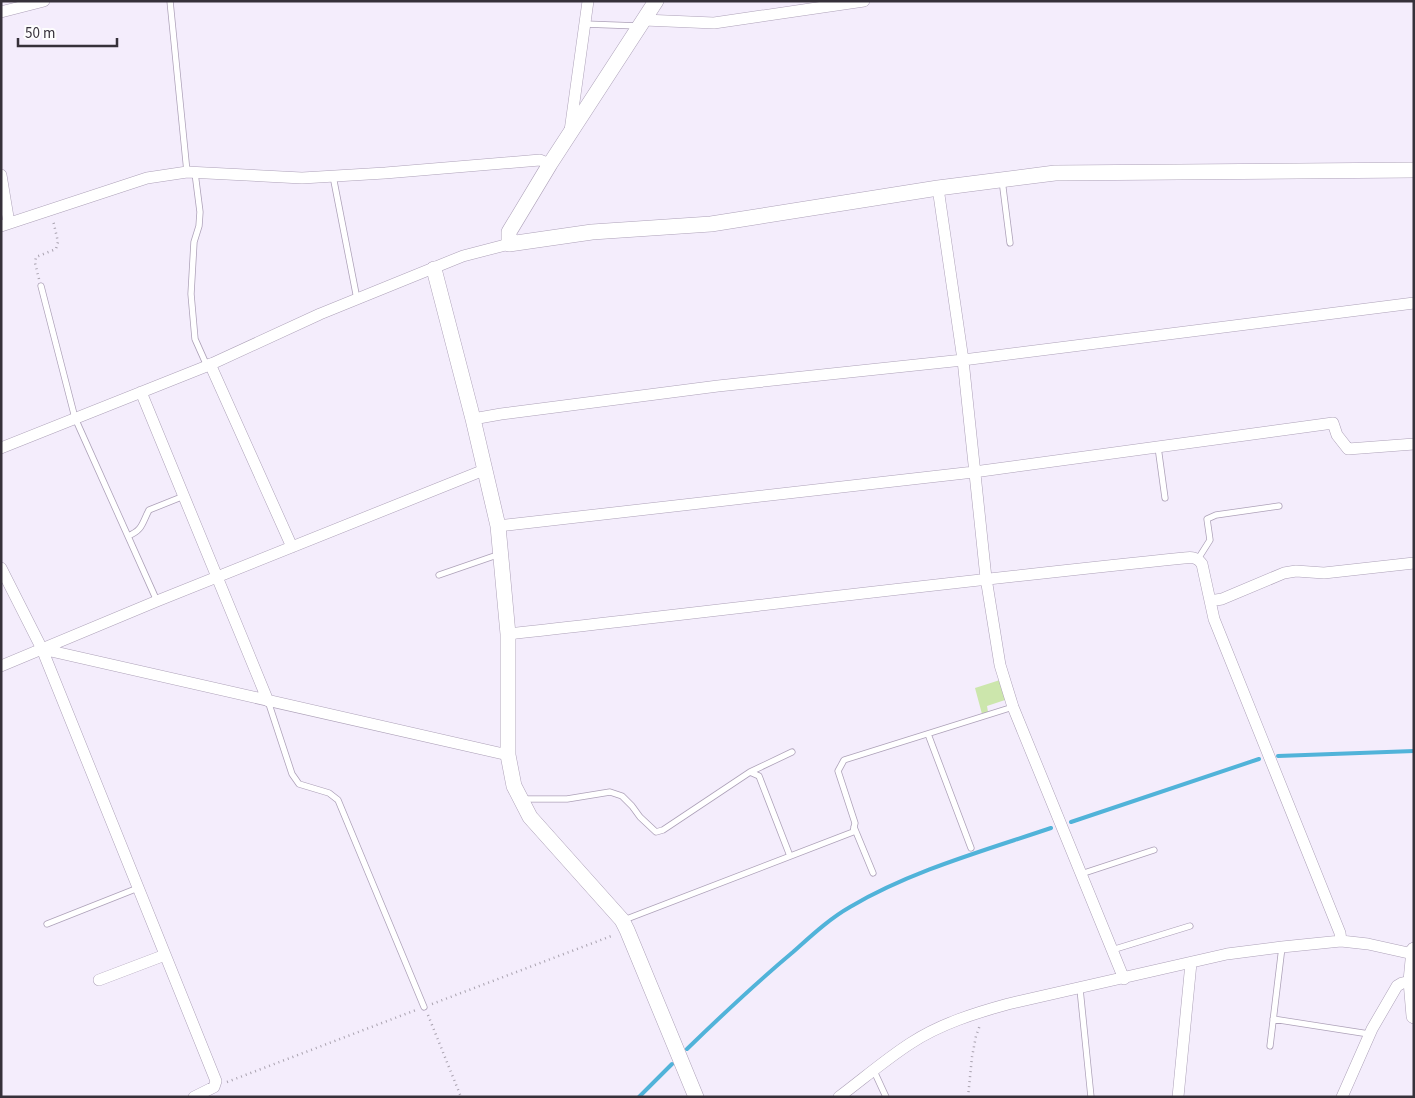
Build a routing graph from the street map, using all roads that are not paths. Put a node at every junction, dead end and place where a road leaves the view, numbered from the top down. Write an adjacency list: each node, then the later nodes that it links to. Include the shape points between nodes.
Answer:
1 (44, 1): 6 (street)
2 (170, 1): 12 (lane)
3 (588, 1): 8 (street)
4 (656, 1): 7 (street)
5 (864, 1): 7 (street, via 714,23)
6 (1, 12)
7 (642, 23): 8 (lane); 9 (street)
8 (584, 24): 9 (street)
9 (570, 132): 10 (street)
10 (550, 164): 14 (street, via 540,160); 18 (street, via 509,232)
11 (1414, 170): 15 (street, via 1055,173)
12 (191, 172): 14 (street, via 302,178); 17 (street, via 147,178); 25 (lane, via 200,212 194,242 191,294 195,339)
13 (1, 175): 17 (street)
14 (333, 176): 22 (lane)
15 (1002, 180): 16 (street); 19 (lane)
16 (938, 188): 18 (street, via 711,224 592,232); 24 (street)
17 (5, 224)
18 (509, 244): 20 (street, via 463,256)
19 (1010, 244)
20 (434, 269): 22 (street); 28 (street)
21 (41, 286): 27 (lane)
22 (357, 299): 25 (street)
23 (1414, 303): 24 (street)
24 (963, 360): 28 (street, via 718,386); 33 (street)
25 (208, 365): 26 (street); 39 (street)
26 (141, 392): 27 (street); 34 (street)
27 (75, 418): 31 (street); 38 (lane)
28 (473, 419): 32 (street)
29 (1414, 444): 30 (street, via 1348,449 1337,435 1333,423)
30 (1158, 447): 33 (street); 35 (lane)
31 (1, 448)
32 (484, 470): 37 (street); 39 (street)
33 (974, 472): 37 (street); 46 (street)
34 (184, 496): 38 (lane, via 149,510 138,532); 45 (street)
35 (1164, 498)
36 (1279, 506): 41 (lane, via 1207,519 1210,540)
37 (498, 526): 40 (street)
38 (128, 536): 47 (lane)
39 (292, 547): 45 (street)
40 (500, 554): 44 (lane); 49 (street)
41 (1198, 559): 46 (street, via 1192,557); 48 (street)
42 (1414, 563): 48 (street, via 1324,573 1296,570)
43 (1, 568): 50 (street)
44 (439, 575)
45 (217, 577): 47 (street); 52 (street)
46 (986, 578): 49 (street); 53 (street, via 1000,665)
47 (157, 601): 50 (street)
48 (1210, 601): 69 (street, via 1214,619)
49 (508, 634): 56 (street)
50 (42, 649): 51 (street); 52 (street); 65 (street)
51 (1, 666)
52 (268, 701): 56 (street); 80 (lane, via 292,774 299,784 329,793 338,800)
53 (1013, 707): 54 (lane); 64 (street)
54 (928, 734): 59 (lane, via 844,760 838,771 856,823); 60 (lane)
55 (792, 752): 57 (lane)
56 (508, 755): 58 (street, via 514,786)
57 (750, 772): 58 (lane, via 664,830 656,832 622,796 610,792 567,799); 62 (lane, via 759,776)
58 (521, 799): 66 (street, via 530,818)
59 (854, 827): 62 (lane, via 853,832); 63 (lane)
60 (971, 848)
61 (1154, 850): 64 (lane)
62 (790, 856): 66 (lane)
63 (872, 873)
64 (1081, 874): 71 (street)
65 (138, 888): 67 (lane); 73 (street)
66 (622, 920): 87 (street)
67 (47, 924)
68 (1190, 926): 71 (lane)
69 (1341, 940): 70 (street); 72 (street)
70 (1282, 947): 74 (street, via 1227,954); 82 (lane)
71 (1112, 950): 75 (street)
72 (1413, 952): 77 (street)
73 (165, 955): 76 (street); 86 (street, via 216,1080 214,1087)
74 (1191, 963): 75 (street); 91 (street)
75 (1124, 979): 78 (street)
76 (99, 980)
77 (1411, 981): 79 (street); 83 (street, via 1397,986)
78 (1080, 989): 85 (street, via 979,1013 910,1043); 90 (lane)
79 (1413, 998): 81 (street)
80 (424, 1007)
81 (1414, 1016)
82 (1274, 1020): 83 (lane); 84 (lane)
83 (1369, 1034): 92 (street)
84 (1270, 1046)
85 (874, 1070): 88 (street); 89 (lane)
86 (194, 1097)
87 (696, 1097)
88 (839, 1097)
89 (886, 1097)
90 (1091, 1097)
91 (1178, 1097)
92 (1342, 1097)

